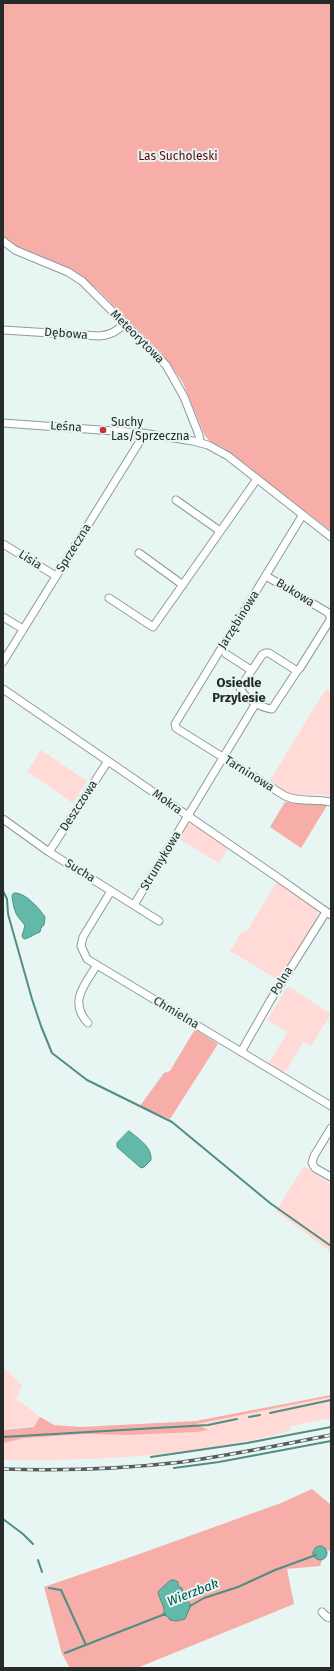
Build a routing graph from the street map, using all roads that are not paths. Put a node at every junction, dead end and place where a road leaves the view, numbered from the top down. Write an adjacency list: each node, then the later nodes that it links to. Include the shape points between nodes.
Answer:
1 (3, 241): 2 (street, Meteorytowa, via 15,250 68,272 82,281)
2 (124, 324): 3 (street, Dębowa, via 116,332 99,336); 6 (street, Meteorytowa, via 166,365 190,411)
3 (3, 330)
4 (3, 423): 5 (street, Leśna)
5 (142, 433): 6 (street, Leśna); 14 (street, Sprzeczna, via 140,441)
6 (200, 443): 7 (street, via 224,453)
7 (256, 480): 9 (street); 10 (street)
8 (176, 500): 10 (street)
9 (302, 516): 11 (street); 15 (street, Jarzębinowa)
10 (220, 531): 16 (street)
11 (331, 538)
12 (3, 544): 14 (street, Lisia)
13 (139, 553): 16 (street)
14 (56, 576): 19 (street, Sprzeczna)
15 (266, 576): 23 (street, Bukowa, via 330,616 330,620); 26 (street, Jarzębinowa)
16 (183, 585): 17 (street, via 153,627)
17 (109, 598)
18 (3, 616): 19 (street)
19 (23, 629): 21 (street, Sprzeczna)
20 (226, 654): 22 (street)
21 (3, 662)
22 (251, 670): 23 (street, via 265,653 269,653); 25 (street, via 240,688)
23 (297, 671): 25 (street, via 272,710)
24 (3, 689): 28 (street, Mokra)
25 (256, 703): 27 (street, Strumykowa)
26 (175, 724): 27 (street, Tarninowa, via 176,728)
27 (223, 758): 29 (street, Tarninowa, via 294,800); 30 (street, Strumykowa)
28 (108, 761): 30 (street, Mokra); 32 (street, Deszczowa)
29 (331, 802)
30 (187, 816): 34 (street, Strumykowa); 35 (street, Mokra)
31 (3, 819): 32 (street, Sucha)
32 (49, 852): 33 (street, Sucha)
33 (112, 891): 34 (street, Sucha); 37 (street, Chmielna, via 83,937 81,946 87,959)
34 (134, 905): 36 (street, Sucha)
35 (329, 914): 39 (street, Polna, via 270,1001)
36 (159, 921)
37 (97, 965): 38 (street, via 81,990 78,1005 82,1017); 39 (street, Chmielna)
38 (88, 1023)
39 (241, 1052): 40 (street, Chmielna)
40 (331, 1106)
41 (331, 1128): 42 (street, via 312,1163 315,1168)
42 (331, 1177)
43 (322, 1612): 44 (street)
44 (331, 1618)

